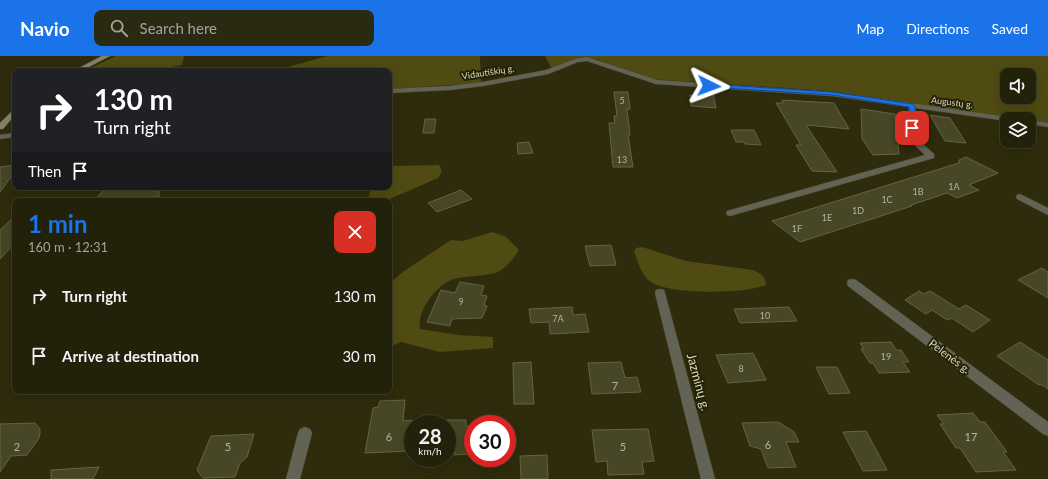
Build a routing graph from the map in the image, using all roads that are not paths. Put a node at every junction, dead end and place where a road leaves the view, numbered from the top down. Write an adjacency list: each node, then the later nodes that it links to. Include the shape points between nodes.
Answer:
1 (107, 56): 3 (street)
2 (587, 59): 4 (street, Vidautiškių g., via 576,60 548,72 483,84); 5 (street, Augustų g., via 656,82 832,94)
3 (82, 68)
4 (392, 91)
5 (912, 106): 7 (street, Augustų g.); 15 (street, via 912,138 931,156)
6 (12, 114): 10 (street)
7 (1000, 118)
8 (1036, 123): 9 (street)
9 (1048, 126)
10 (0, 127)
11 (12, 135): 12 (street)
12 (0, 137)
13 (1020, 197): 14 (street)
14 (1048, 212)
15 (730, 213)
16 (852, 283): 18 (street, Pelenės g.)
17 (660, 293): 21 (street, Jazminų g.)
18 (1048, 430)
19 (305, 434): 20 (street)
20 (293, 479)
21 (708, 479)

